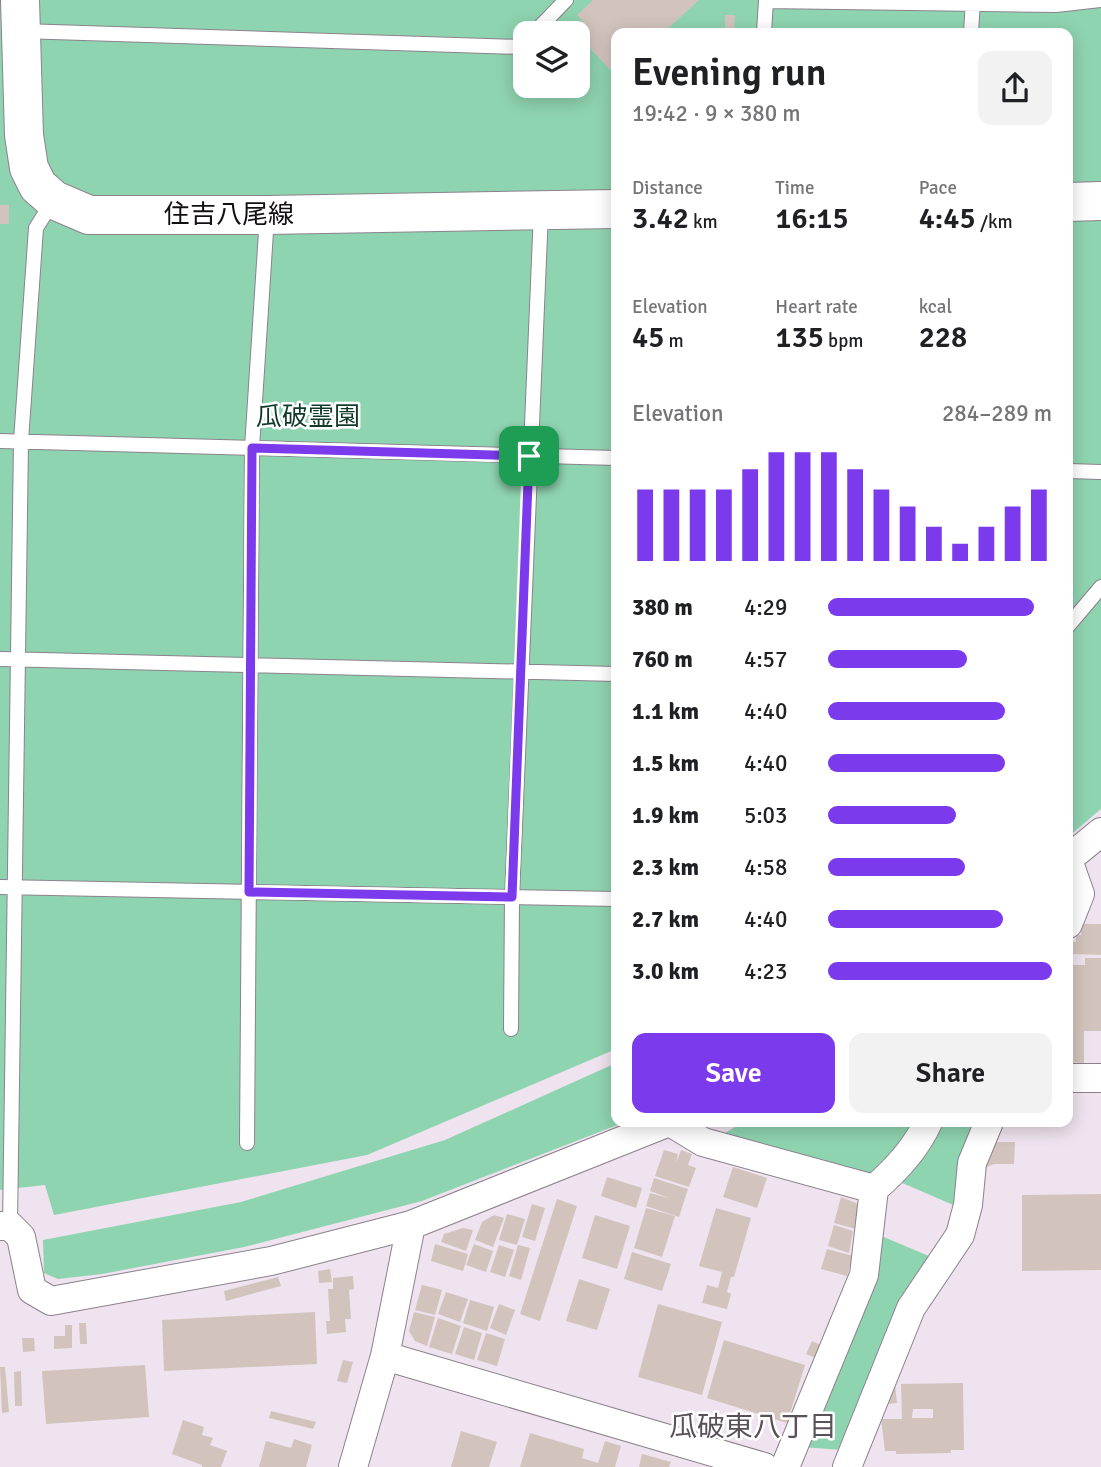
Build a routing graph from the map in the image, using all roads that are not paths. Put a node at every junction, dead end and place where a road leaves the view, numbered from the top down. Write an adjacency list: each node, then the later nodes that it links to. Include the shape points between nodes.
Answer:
1 (566, 0): 6 (lane)
2 (1100, 0): 4 (lane, via 1056,5)
3 (766, 1): 4 (lane); 7 (lane)
4 (972, 2): 8 (lane)
5 (20, 15): 9 (lane); 10 (main road, 住吉八尾線, via 29,168 38,186)
6 (546, 21)
7 (764, 28)
8 (971, 28)
9 (513, 46)
10 (54, 200): 15 (main road, 住吉八尾線, via 89,215); 17 (lane, via 36,228)
11 (1101, 201): 12 (main road)
12 (1073, 202)
13 (611, 209): 14 (main road, 住吉八尾線)
14 (541, 210): 15 (main road, 住吉八尾線); 19 (lane)
15 (267, 215): 18 (lane)
16 (0, 441): 17 (lane)
17 (21, 442): 18 (lane); 26 (lane)
18 (252, 448): 19 (lane); 27 (lane)
19 (529, 456): 20 (lane); 28 (lane)
20 (611, 458)
21 (1073, 471): 22 (lane)
22 (1101, 472)
23 (1101, 587): 24 (lane)
24 (1073, 620)
25 (0, 659): 26 (lane)
26 (18, 660): 27 (lane); 33 (lane)
27 (250, 665): 28 (lane); 34 (lane)
28 (523, 672): 29 (lane); 35 (lane)
29 (611, 674)
30 (1101, 832): 31 (street)
31 (1073, 856)
32 (1073, 874): 37 (street, via 1080,894)
33 (7, 887): 34 (lane); 48 (lane)
34 (249, 892): 35 (lane); 45 (lane)
35 (512, 897): 36 (lane); 38 (lane)
36 (611, 899)
37 (1073, 912)
38 (511, 1029)
39 (1073, 1078): 40 (street)
40 (1101, 1078)
41 (656, 1127): 47 (street)
42 (678, 1127): 46 (street, via 703,1142)
43 (926, 1127): 46 (street, via 897,1170)
44 (987, 1127): 53 (street, via 972,1163 960,1235 911,1308)
45 (247, 1143)
46 (874, 1189): 52 (street, via 864,1275)
47 (411, 1225): 48 (street, via 271,1261 51,1301 32,1290 21,1237); 49 (street)
48 (5, 1226)
49 (385, 1356): 50 (street); 51 (street)
50 (353, 1467)
51 (764, 1467)
52 (785, 1467)
53 (847, 1467)

